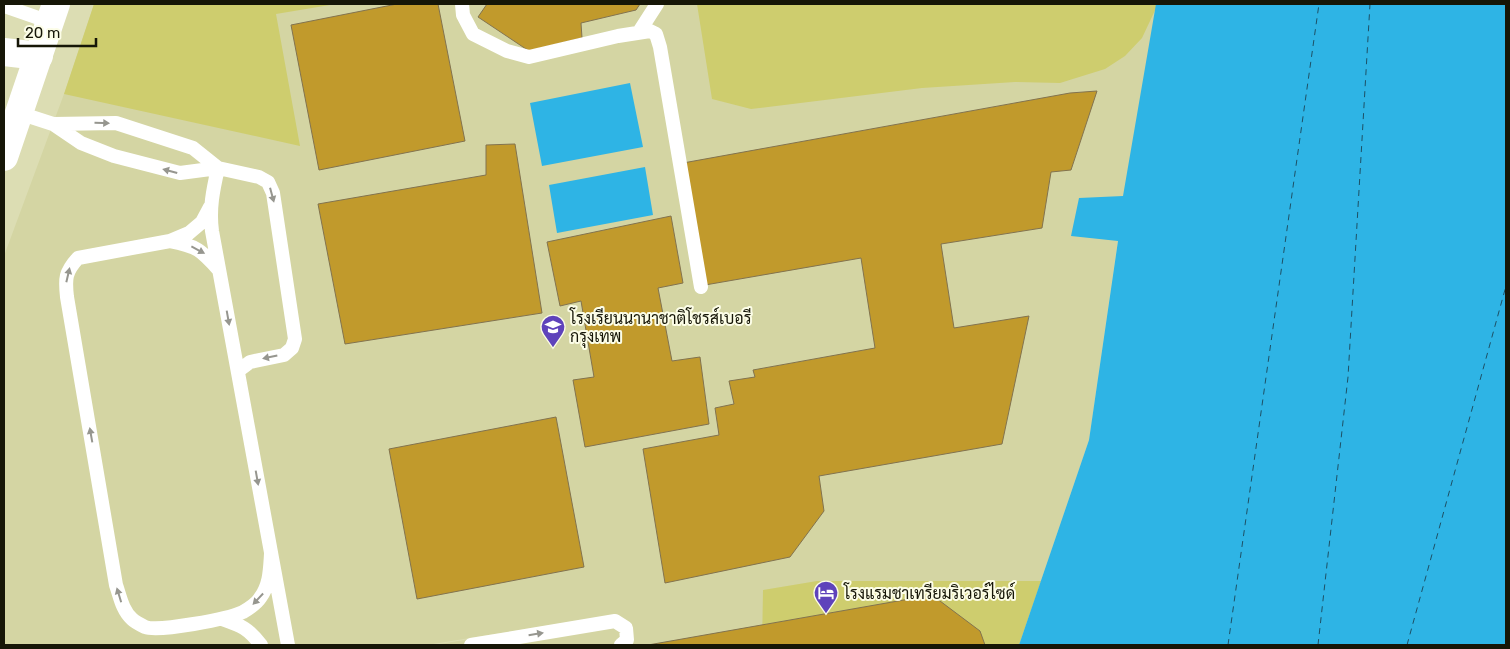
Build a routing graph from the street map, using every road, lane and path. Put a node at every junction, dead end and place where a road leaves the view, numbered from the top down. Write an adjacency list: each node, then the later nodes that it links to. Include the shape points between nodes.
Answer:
1 (462, 4): 5 (lane, via 463,15 473,34 507,51 529,57)
2 (656, 4): 5 (lane)
3 (4, 6): 4 (lane)
4 (53, 13): 7 (main road)
5 (639, 32): 15 (lane, via 650,30 658,37)
6 (4, 52): 7 (main road)
7 (38, 56): 8 (main road)
8 (19, 113): 9 (lane); 10 (main road)
9 (53, 124): 11 (lane, one-way to 11, via 116,123 193,148); 11 (lane, one-way to 9, via 180,174 114,156 81,143)
10 (4, 157)
11 (218, 168): 12 (lane); 16 (lane, one-way to 16, via 259,177 268,182 273,193 295,339 292,348 284,354 250,362)
12 (210, 207): 13 (lane, via 202,222 189,233); 14 (lane)
13 (170, 241): 14 (lane, one-way to 14, via 203,252); 18 (lane, one-way to 13, via 161,628 146,627 132,619 123,606 116,585 67,297 68,268 78,258)
14 (220, 270): 16 (lane, one-way to 16)
15 (701, 287)
16 (238, 371): 17 (lane, one-way to 17)
17 (271, 554): 18 (lane, one-way to 18, via 266,589 259,600 244,612); 20 (lane)
18 (222, 619): 19 (lane, via 251,632)
19 (261, 645)
20 (288, 645)
21 (471, 645): 22 (lane, one-way to 22, via 615,621 626,628 627,640)
22 (621, 645)

